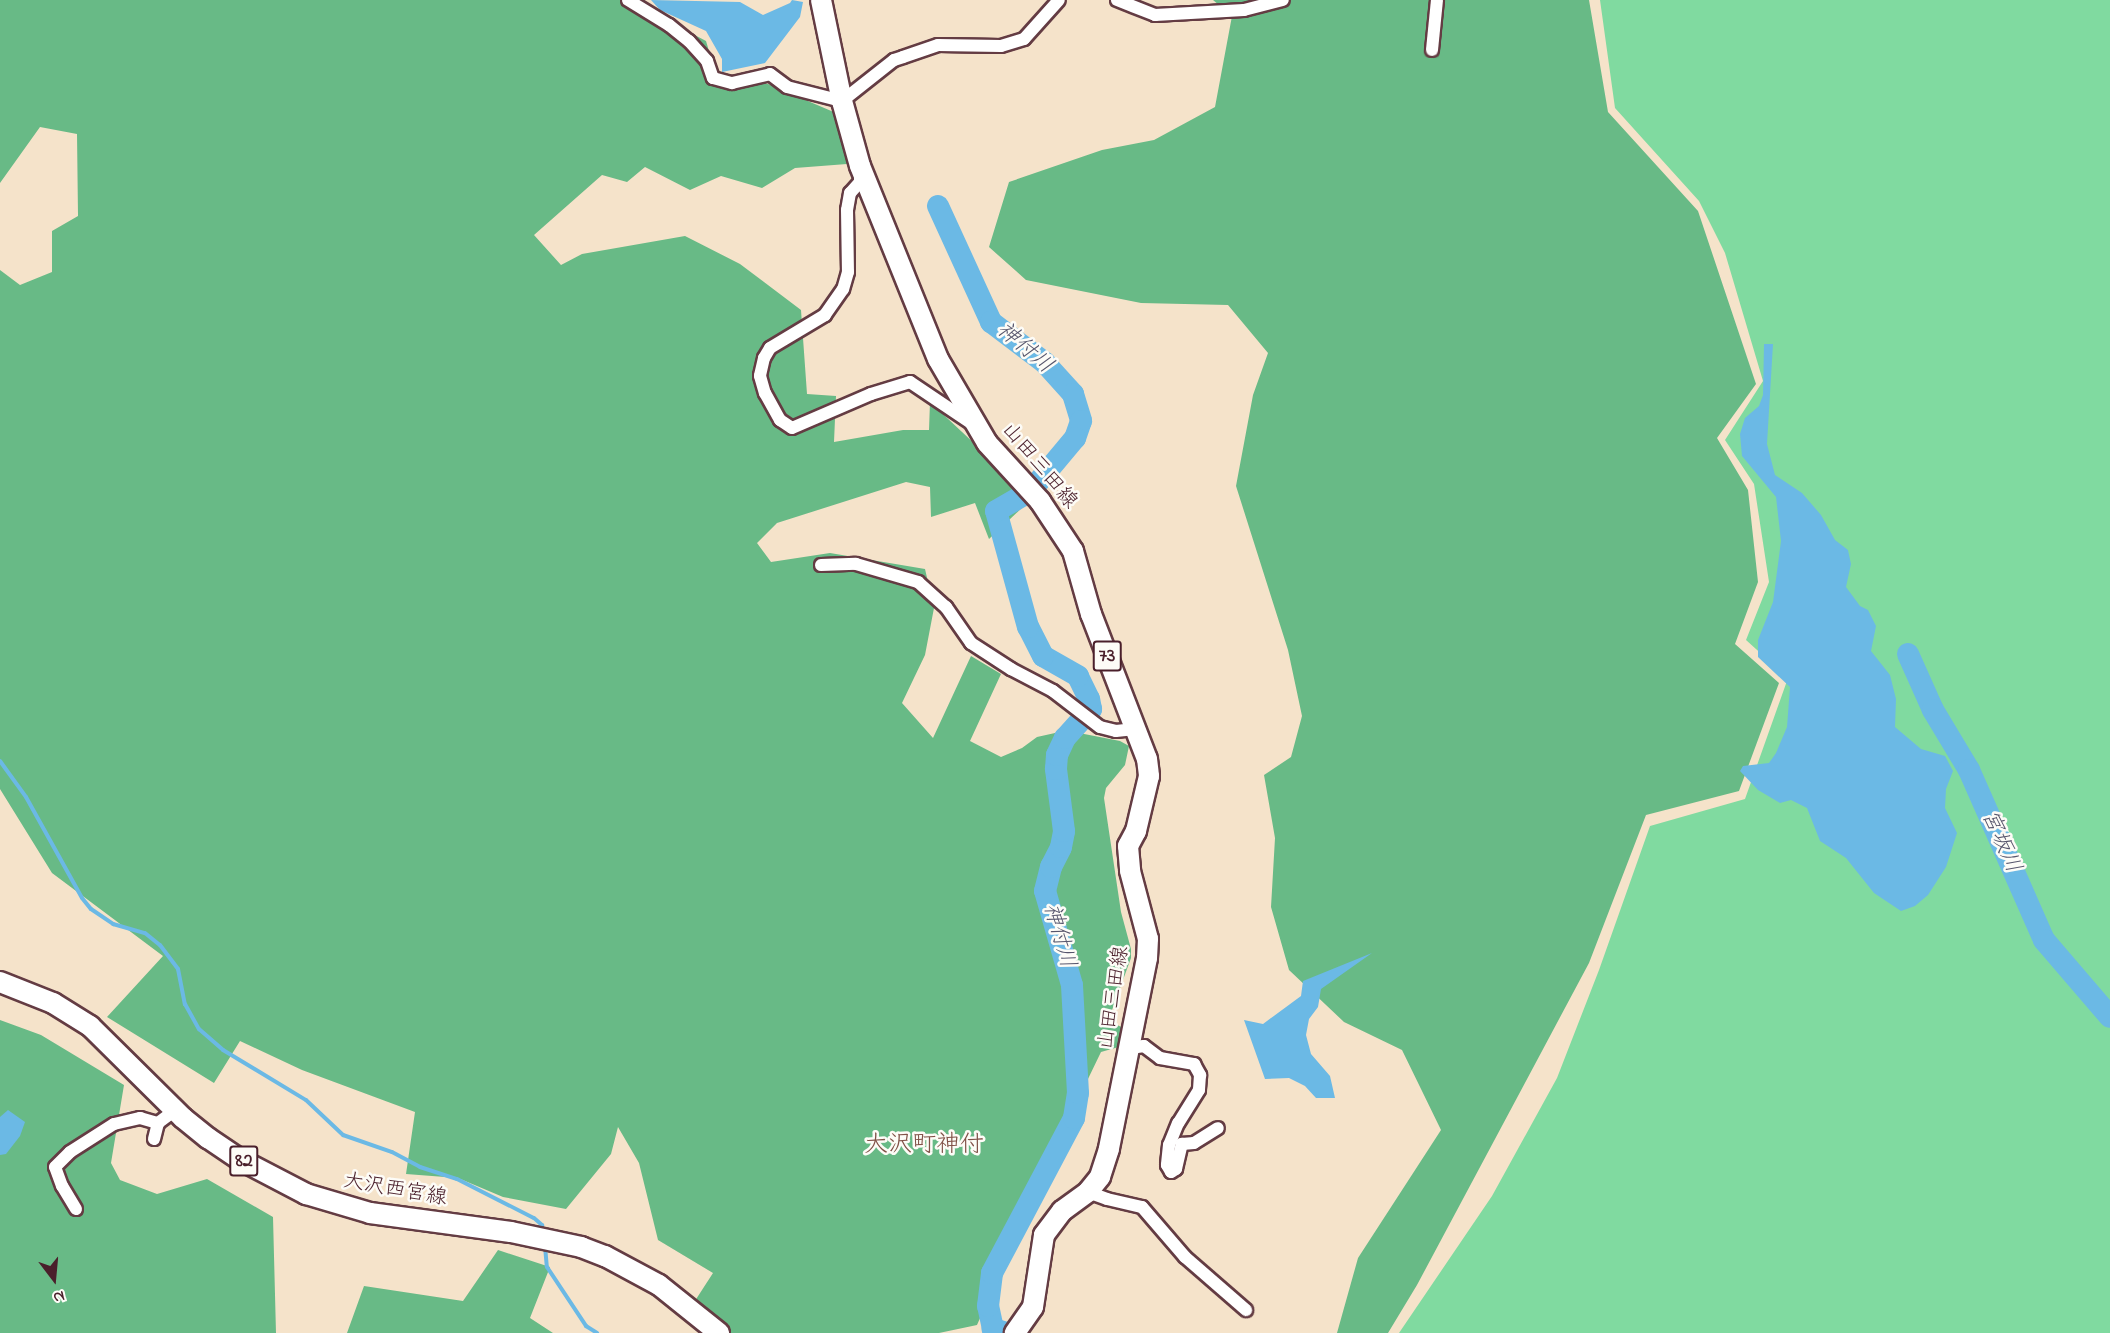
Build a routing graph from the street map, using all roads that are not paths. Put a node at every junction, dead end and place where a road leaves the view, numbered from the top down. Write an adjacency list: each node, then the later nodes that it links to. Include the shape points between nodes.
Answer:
1 (628, 0): 8 (street, via 689,41 707,61 713,78 732,83 770,74 787,87)
2 (822, 0): 8 (main road, 山田三田線 / 73)
3 (1059, 0): 8 (street, via 1024,39 1001,46 938,45 894,60)
4 (1116, 0): 5 (street, via 1155,15 1244,10)
5 (1283, 0)
6 (1437, 0): 7 (street)
7 (1432, 50)
8 (842, 101): 9 (main road, 山田三田線 / 73)
9 (860, 166): 10 (main road, 山田三田線 / 73, via 938,359); 10 (street, via 860,182 850,193 847,210 848,272 843,289 825,315 770,348 760,376 765,393 780,420 792,428 910,382)
10 (974, 425): 12 (main road, 山田三田線 / 73, via 1040,501 1073,551 1091,614)
11 (821, 565): 12 (street, via 856,564 918,582 946,607 971,643 1053,691 1100,727 1116,731)
12 (1135, 729): 14 (main road, 山田三田線 / 73, via 1149,776 1136,831 1128,846 1130,871 1148,939)
13 (0, 982): 15 (main road, 大沢西宮線 / 82, via 44,998 90,1026)
14 (1131, 1048): 17 (street, via 1144,1046 1160,1058 1194,1064 1200,1075 1199,1089 1169,1145 1170,1172 1176,1169 1182,1144 1194,1143); 19 (main road, 山田三田線 / 73, via 1104,1166)
15 (175, 1110): 16 (street); 22 (main road, 大沢西宮線 / 82, via 239,1159 306,1194 370,1214 546,1238 581,1247 659,1286)
16 (158, 1123): 18 (street); 20 (street, via 140,1118 114,1124 70,1152 55,1167)
17 (1218, 1128)
18 (154, 1139)
19 (1088, 1192): 21 (street, via 1142,1207 1185,1257); 23 (main road, 山田三田線 / 73, via 1062,1211 1044,1235 1033,1307)
20 (76, 1209)
21 (1246, 1310)
22 (719, 1333)
23 (1016, 1333)

